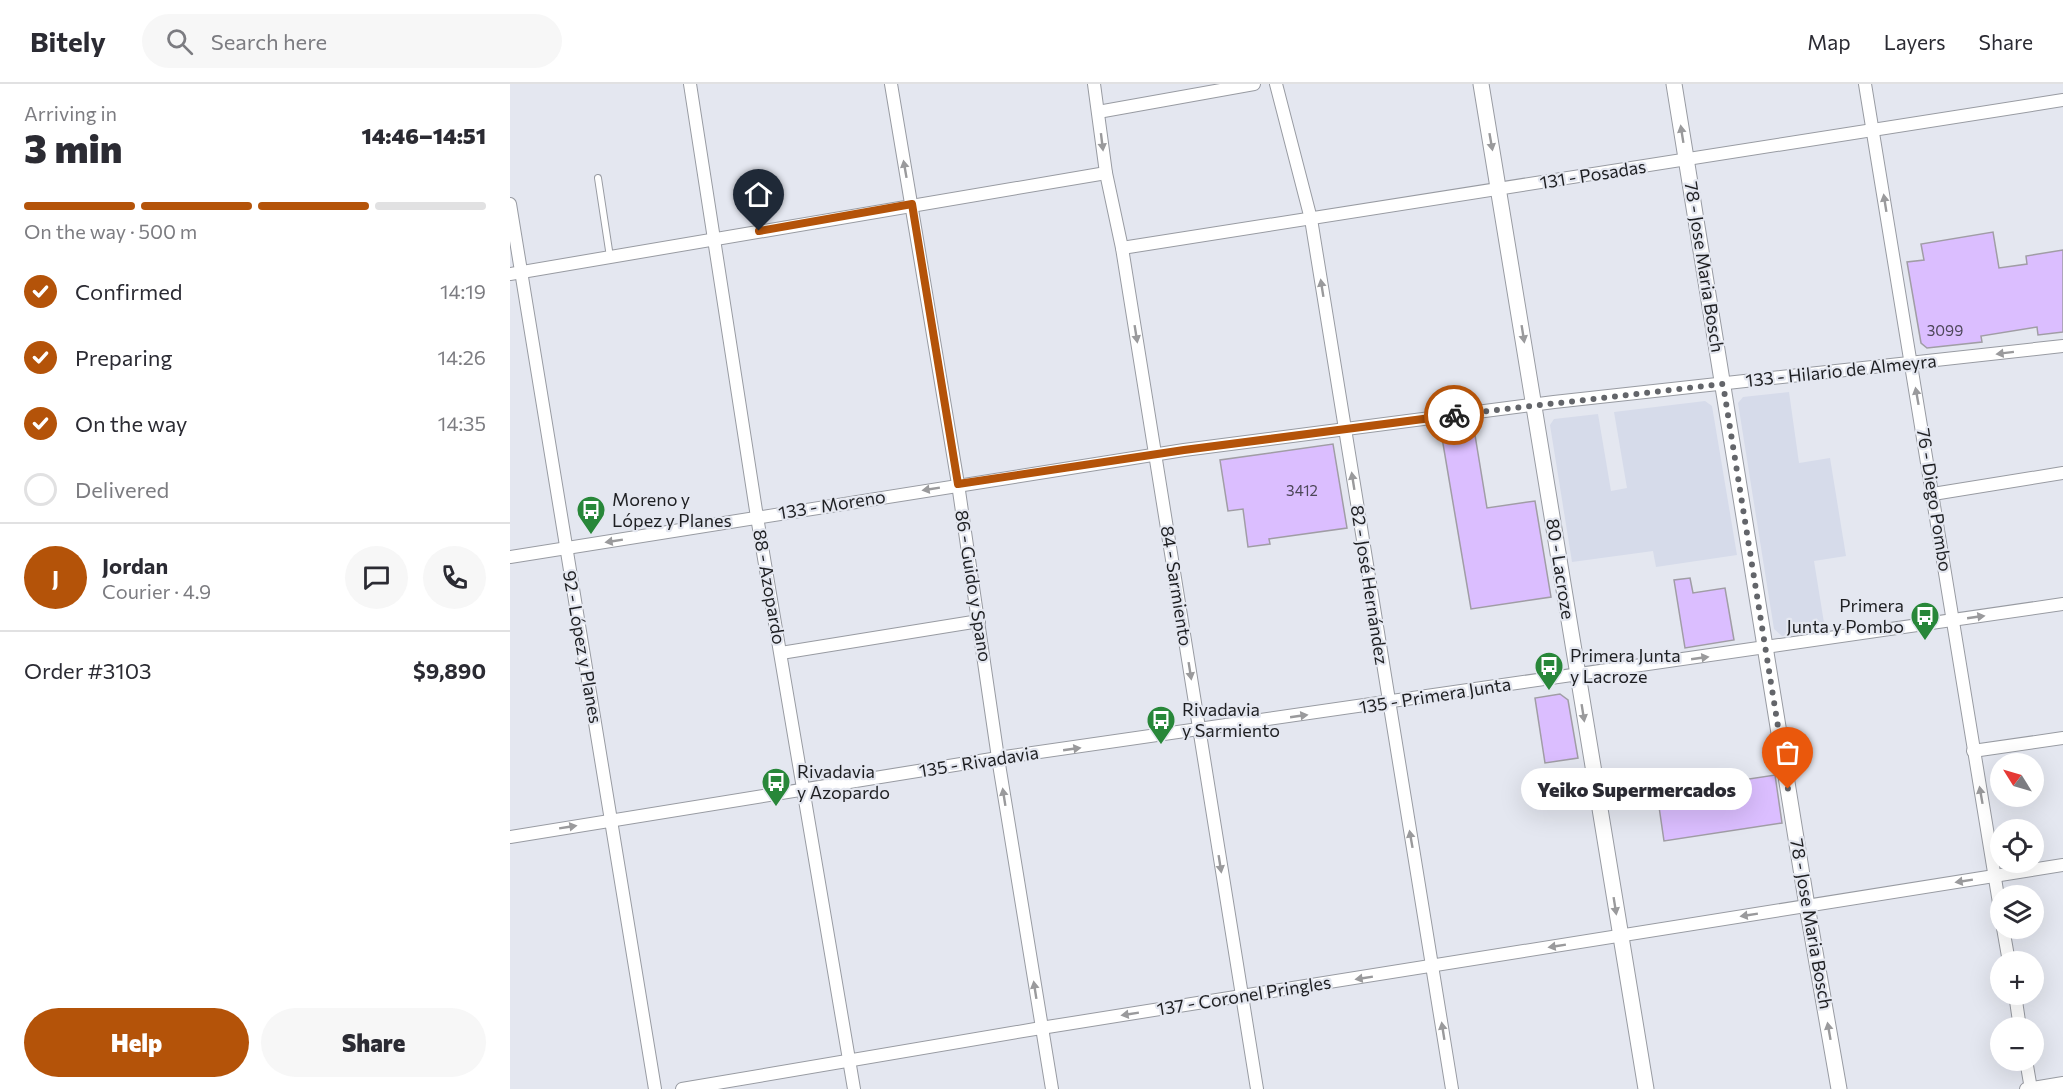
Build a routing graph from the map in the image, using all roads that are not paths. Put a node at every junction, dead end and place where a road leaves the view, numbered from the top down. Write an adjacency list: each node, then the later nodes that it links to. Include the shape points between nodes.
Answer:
1 (690, 84): 19 (street, 88 - Azopardo)
2 (891, 84): 17 (street, 86 - Guido y Spano, one-way to 2)
3 (1094, 84): 10 (street, 84 - Sarmiento)
4 (1254, 84): 10 (street)
5 (1276, 84): 18 (street, 82 - José Hernández)
6 (1481, 84): 15 (street, 80 - Lacroze, one-way to 15)
7 (1674, 84): 12 (street, 78 - Jose Maria Bosch, one-way to 7)
8 (1865, 84): 11 (street, 76 - Diego Pombo)
9 (2063, 100): 11 (street, 131 - Posadas)
10 (1098, 112): 13 (street, 84 - Sarmiento, one-way to 13)
11 (1873, 130): 12 (street, 131 - Posadas); 24 (street, 76 - Diego Pombo, one-way to 11)
12 (1686, 159): 15 (street, 131 - Posadas); 25 (street, 78 - Jose Maria Bosch)
13 (1106, 173): 17 (street); 20 (street, 84 - Sarmiento)
14 (598, 178): 21 (lane)
15 (1500, 190): 18 (street, 131 - Posadas); 26 (street, 80 - Lacroze, one-way to 26)
16 (510, 204): 22 (street, 92 - López y Planes)
17 (912, 204): 19 (street); 30 (street, 86 - Guido y Spano)
18 (1311, 219): 20 (street, 131 - Posadas); 27 (street, 82 - José Hernández, one-way to 18)
19 (715, 238): 21 (street); 32 (street, 88 - Azopardo)
20 (1122, 248): 28 (street, 84 - Sarmiento, one-way to 28)
21 (610, 257): 22 (street)
22 (515, 273): 33 (street, 92 - López y Planes)
23 (2063, 346): 24 (street, 133 - Hilario de Almeyra, one-way to 24)
24 (1911, 363): 25 (street, 133 - Hilario de Almeyra); 31 (street, 76 - Diego Pombo, one-way to 24)
25 (1723, 384): 26 (street, 133 - Hilario de Almeyra); 38 (street, 78 - Jose Maria Bosch)
26 (1534, 405): 27 (street, 133 - Hilario de Almeyra); 40 (street, 80 - Lacroze)
27 (1345, 430): 28 (street, 133 - Hilario de Almeyra); 41 (street, 82 - José Hernández, one-way to 27)
28 (1155, 454): 30 (street, 133 - Moreno); 42 (street, 84 - Sarmiento, one-way to 42)
29 (2063, 473): 31 (street)
30 (958, 484): 32 (street, 133 - Moreno, one-way to 32); 37 (street, 86 - Guido y Spano)
31 (1933, 494): 36 (street, 76 - Diego Pombo)
32 (757, 517): 33 (street, 133 - Moreno, one-way to 33); 39 (street, 88 - Azopardo)
33 (565, 549): 34 (street, 133 - Moreno); 47 (street, 92 - López y Planes)
34 (510, 557)
35 (2063, 604): 36 (street, 135 - Primera Junta, one-way to 35)
36 (1953, 620): 38 (street, 135 - Primera Junta); 44 (street, 76 - Diego Pombo)
37 (979, 621): 39 (street); 45 (street, 86 - Guido y Spano)
38 (1766, 648): 40 (street, 135 - Primera Junta, one-way to 38); 52 (street, 78 - Jose Maria Bosch)
39 (781, 653): 46 (street, 88 - Azopardo)
40 (1576, 675): 41 (street, 135 - Primera Junta); 53 (street, 80 - Lacroze, one-way to 53)
41 (1388, 704): 42 (street, 135 - Primera Junta, one-way to 41); 54 (street, 82 - José Hernández, one-way to 41)
42 (1199, 731): 45 (street, 135 - Rivadavia, one-way to 42); 55 (street, 84 - Sarmiento, one-way to 55)
43 (2063, 738): 44 (street)
44 (1973, 752): 50 (street, 76 - Diego Pombo, one-way to 44)
45 (998, 758): 46 (street, 135 - Rivadavia); 56 (street, 86 - Guido y Spano, one-way to 45)
46 (803, 790): 47 (street, 135 - Rivadavia); 57 (street, 88 - Azopardo)
47 (612, 820): 48 (street, 135 - Rivadavia, one-way to 47); 60 (street, 92 - López y Planes)
48 (510, 837)
49 (2063, 865): 50 (street, 137 - Coronel Pringles)
50 (1994, 876): 51 (street, 76 - Diego Pombo); 52 (street, 137 - Coronel Pringles, one-way to 52)
51 (1996, 885)
52 (1807, 906): 53 (street, 137 - Coronel Pringles, one-way to 53); 67 (street, 78 - Jose Maria Bosch, one-way to 52)
53 (1620, 936): 54 (street, 137 - Coronel Pringles, one-way to 54); 66 (street, 80 - Lacroze)
54 (1433, 967): 55 (street, 137 - Coronel Pringles, one-way to 55); 65 (street, 82 - José Hernández, one-way to 54)
55 (1241, 997): 56 (street, 137 - Coronel Pringles, one-way to 56); 64 (street, 84 - Sarmiento)
56 (1041, 1028): 57 (street, 137 - Coronel Pringles); 63 (street, 86 - Guido y Spano)
57 (850, 1060): 61 (street, 137 - Coronel Pringles); 62 (street, 88 - Azopardo)
58 (2028, 1071): 69 (street)
59 (2063, 1083): 69 (street)
60 (655, 1089)
61 (682, 1089)
62 (854, 1089)
63 (1052, 1089)
64 (1257, 1089)
65 (1452, 1089)
66 (1646, 1089)
67 (1839, 1089)
68 (2026, 1089): 69 (street)
69 (2031, 1089)

